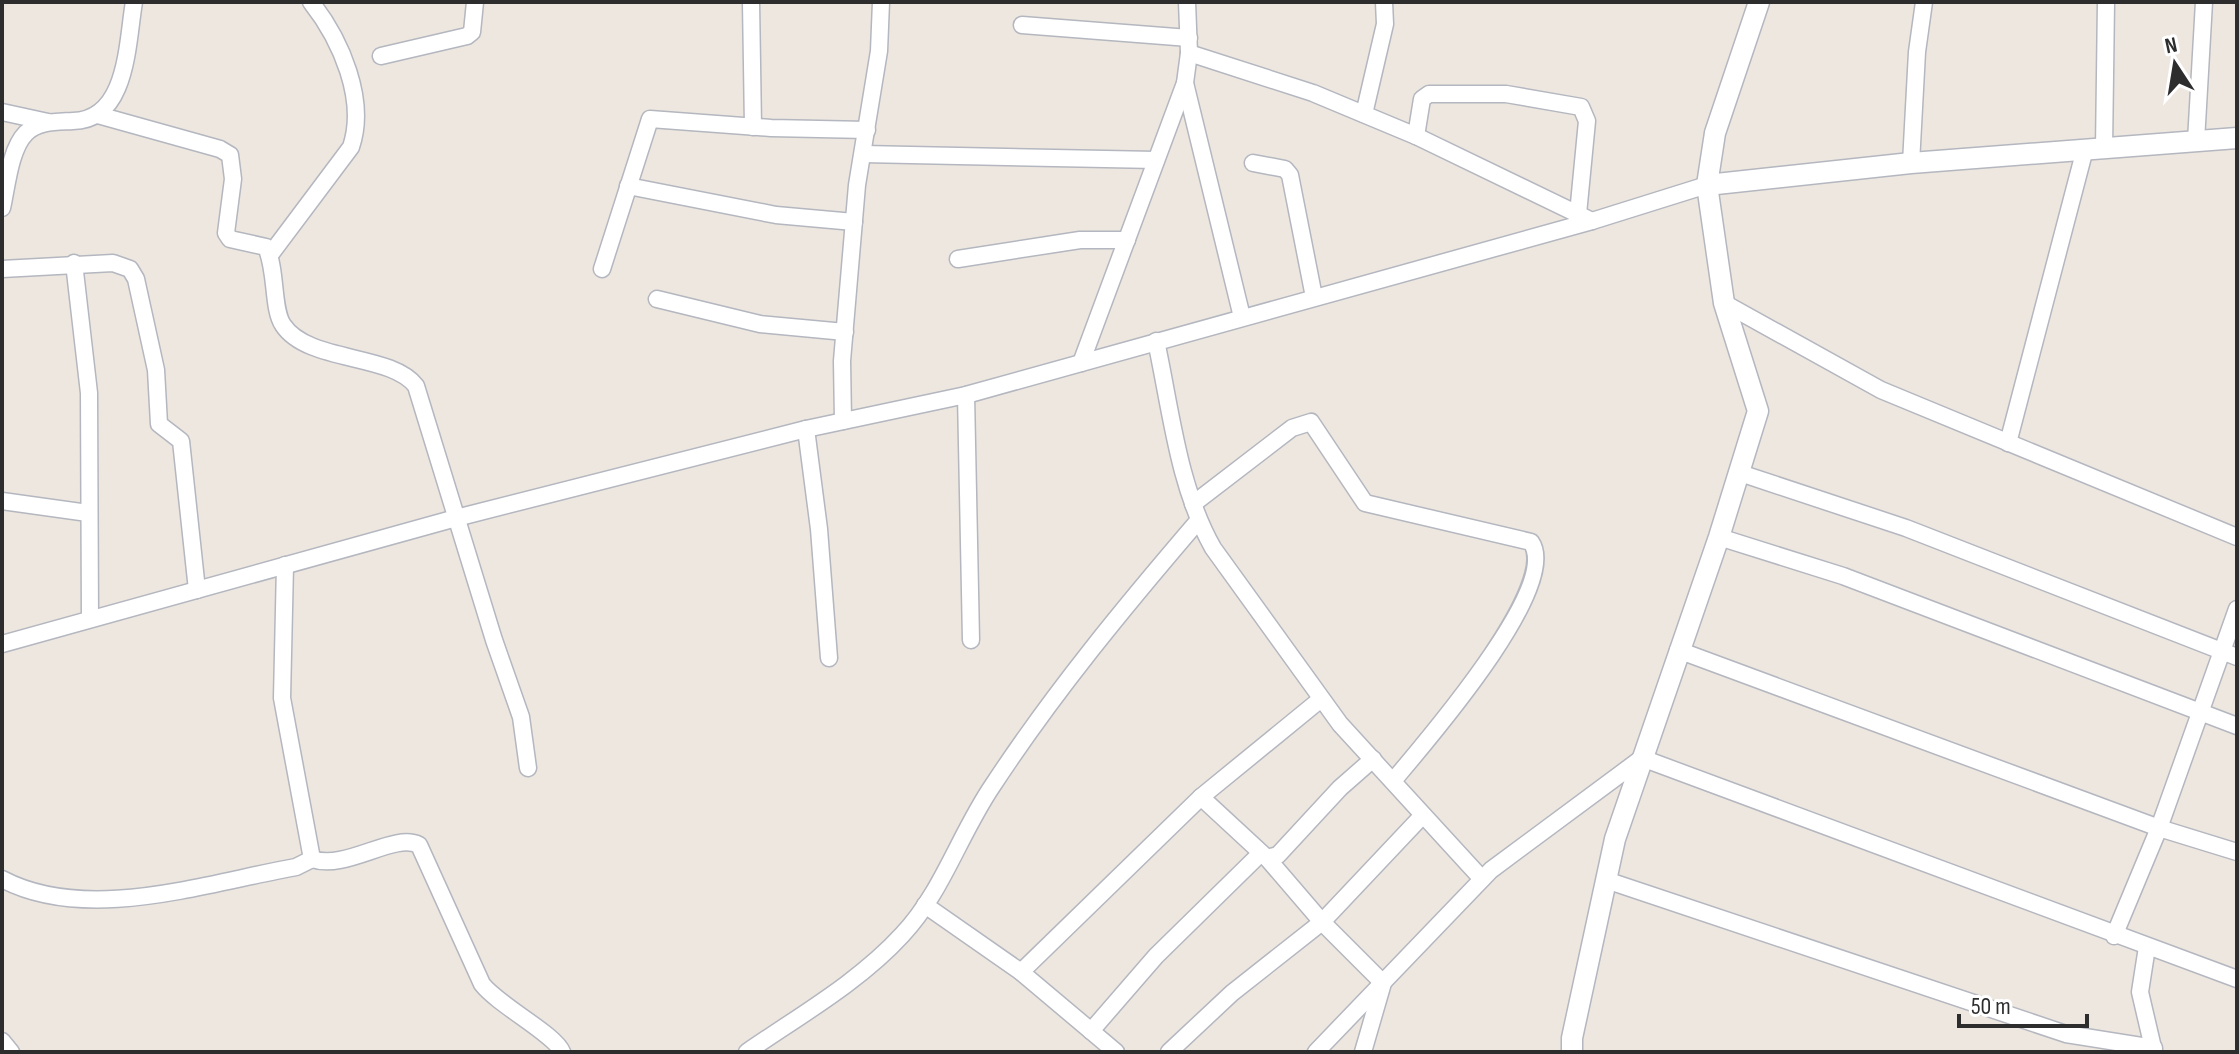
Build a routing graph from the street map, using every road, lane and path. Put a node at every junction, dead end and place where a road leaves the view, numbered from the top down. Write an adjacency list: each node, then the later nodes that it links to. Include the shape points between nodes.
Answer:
1 (134, 2): 18 (street, via 120,82)
2 (311, 2): 36 (street, via 353,88 357,128 351,147)
3 (475, 2): 14 (street, via 467,36)
4 (751, 2): 20 (street)
5 (881, 2): 21 (street)
6 (1187, 2): 13 (street)
7 (1384, 2): 17 (street, via 1385,24)
8 (1759, 2): 30 (street, via 1715,133)
9 (1924, 2): 29 (street)
10 (2106, 2): 25 (street)
11 (2204, 2): 24 (street)
12 (1022, 25): 13 (street)
13 (1189, 46): 15 (street); 17 (street)
14 (381, 56)
15 (1185, 83): 27 (street); 44 (street)
16 (2, 112): 19 (street)
17 (1364, 114): 22 (street)
18 (98, 115): 19 (street, via 84,121); 36 (street, via 230,155 233,179 226,233 230,239 258,242)
19 (48, 122): 32 (street, via 28,131 18,143)
20 (753, 127): 21 (street); 31 (street, via 650,119)
21 (867, 130): 26 (street)
22 (1416, 136): 33 (street); 33 (street, via 1422,99 1429,94 1506,94 1581,107 1587,121)
23 (2237, 138): 24 (street)
24 (2196, 141): 25 (street)
25 (2094, 149): 29 (street); 51 (street)
26 (863, 154): 27 (street); 34 (street)
27 (1156, 160): 35 (street)
28 (1253, 163): 41 (street, via 1285,169 1290,175)
29 (1911, 163): 30 (street)
30 (1707, 185): 33 (street); 43 (street)
31 (628, 186): 34 (street, via 776,215); 40 (street)
32 (2, 208)
33 (1585, 218): 41 (street)
34 (854, 222): 45 (street)
35 (1127, 240): 37 (street, via 1054,243); 47 (street)
36 (270, 255): 56 (street, via 277,313 290,333 410,379)
37 (958, 259)
38 (74, 263): 39 (street); 55 (street, via 89,393); 61 (street, via 122,265 136,279 156,370 159,424 181,441)
39 (2, 269)
40 (602, 269)
41 (1314, 297): 44 (street)
42 (657, 299): 45 (street, via 760,324)
43 (1724, 303): 51 (street, via 1881,390); 52 (street, via 1758,411)
44 (1242, 317): 46 (street)
45 (845, 332): 49 (street)
46 (1156, 341): 47 (street); 54 (street)
47 (1081, 363): 48 (street)
48 (966, 395): 49 (street); 64 (street)
49 (843, 421): 50 (street)
50 (806, 429): 56 (street); 68 (street)
51 (2008, 443): 59 (street)
52 (1740, 473): 58 (street); 67 (street, via 1906,528)
53 (2, 501): 55 (street)
54 (1193, 504): 57 (street); 75 (street, via 1292,428 1311,422 1365,503 1531,542 1537,550 1528,589 1491,655 1465,696)
55 (88, 513): 63 (street)
56 (456, 518): 60 (street); 74 (street, via 521,717)
57 (1198, 521): 69 (street); 85 (street, via 1120,612 993,783)
58 (1719, 537): 66 (street); 70 (street, via 1972,624)
59 (2237, 537)
60 (285, 565): 61 (street); 81 (street, via 282,698)
61 (197, 590): 63 (street)
62 (2237, 609): 67 (street)
63 (90, 619): 65 (street)
64 (971, 640)
65 (2, 644)
66 (1678, 650): 72 (street); 78 (street)
67 (2229, 654): 70 (street)
68 (829, 658)
69 (1321, 699): 73 (street); 76 (street)
70 (2201, 714): 71 (street); 78 (street)
71 (2237, 726)
72 (1642, 758): 83 (street); 84 (street); 87 (street)
73 (1373, 759): 75 (street); 80 (street, via 1278,855)
74 (528, 768)
75 (1393, 781): 77 (street)
76 (1201, 797): 80 (street); 89 (street)
77 (1423, 815): 83 (street); 86 (street)
78 (2159, 828): 79 (street); 87 (street)
79 (2237, 852)
80 (1263, 856): 86 (street); 92 (street, via 1156,956)
81 (312, 859): 82 (street, via 281,869 91,901 37,894); 97 (street, via 334,863 407,842 419,845 482,984)
82 (2, 879)
83 (1482, 879): 91 (street)
84 (1606, 880): 94 (street); 103 (street)
85 (925, 905): 89 (street); 98 (street, via 901,937 843,985)
86 (1322, 922): 91 (street); 100 (street, via 1232,993)
87 (2114, 936): 88 (street)
88 (2147, 947): 90 (street); 95 (street, via 2140,992)
89 (1021, 972): 92 (street)
90 (2237, 979)
91 (1383, 983): 101 (street); 102 (street)
92 (1091, 1031): 99 (street)
93 (2, 1041): 96 (street)
94 (2102, 1046): 95 (street)
95 (2154, 1050)
96 (11, 1052)
97 (562, 1052)
98 (747, 1052)
99 (1116, 1052)
100 (1169, 1052)
101 (1316, 1052)
102 (1363, 1052)
103 (1572, 1052)

